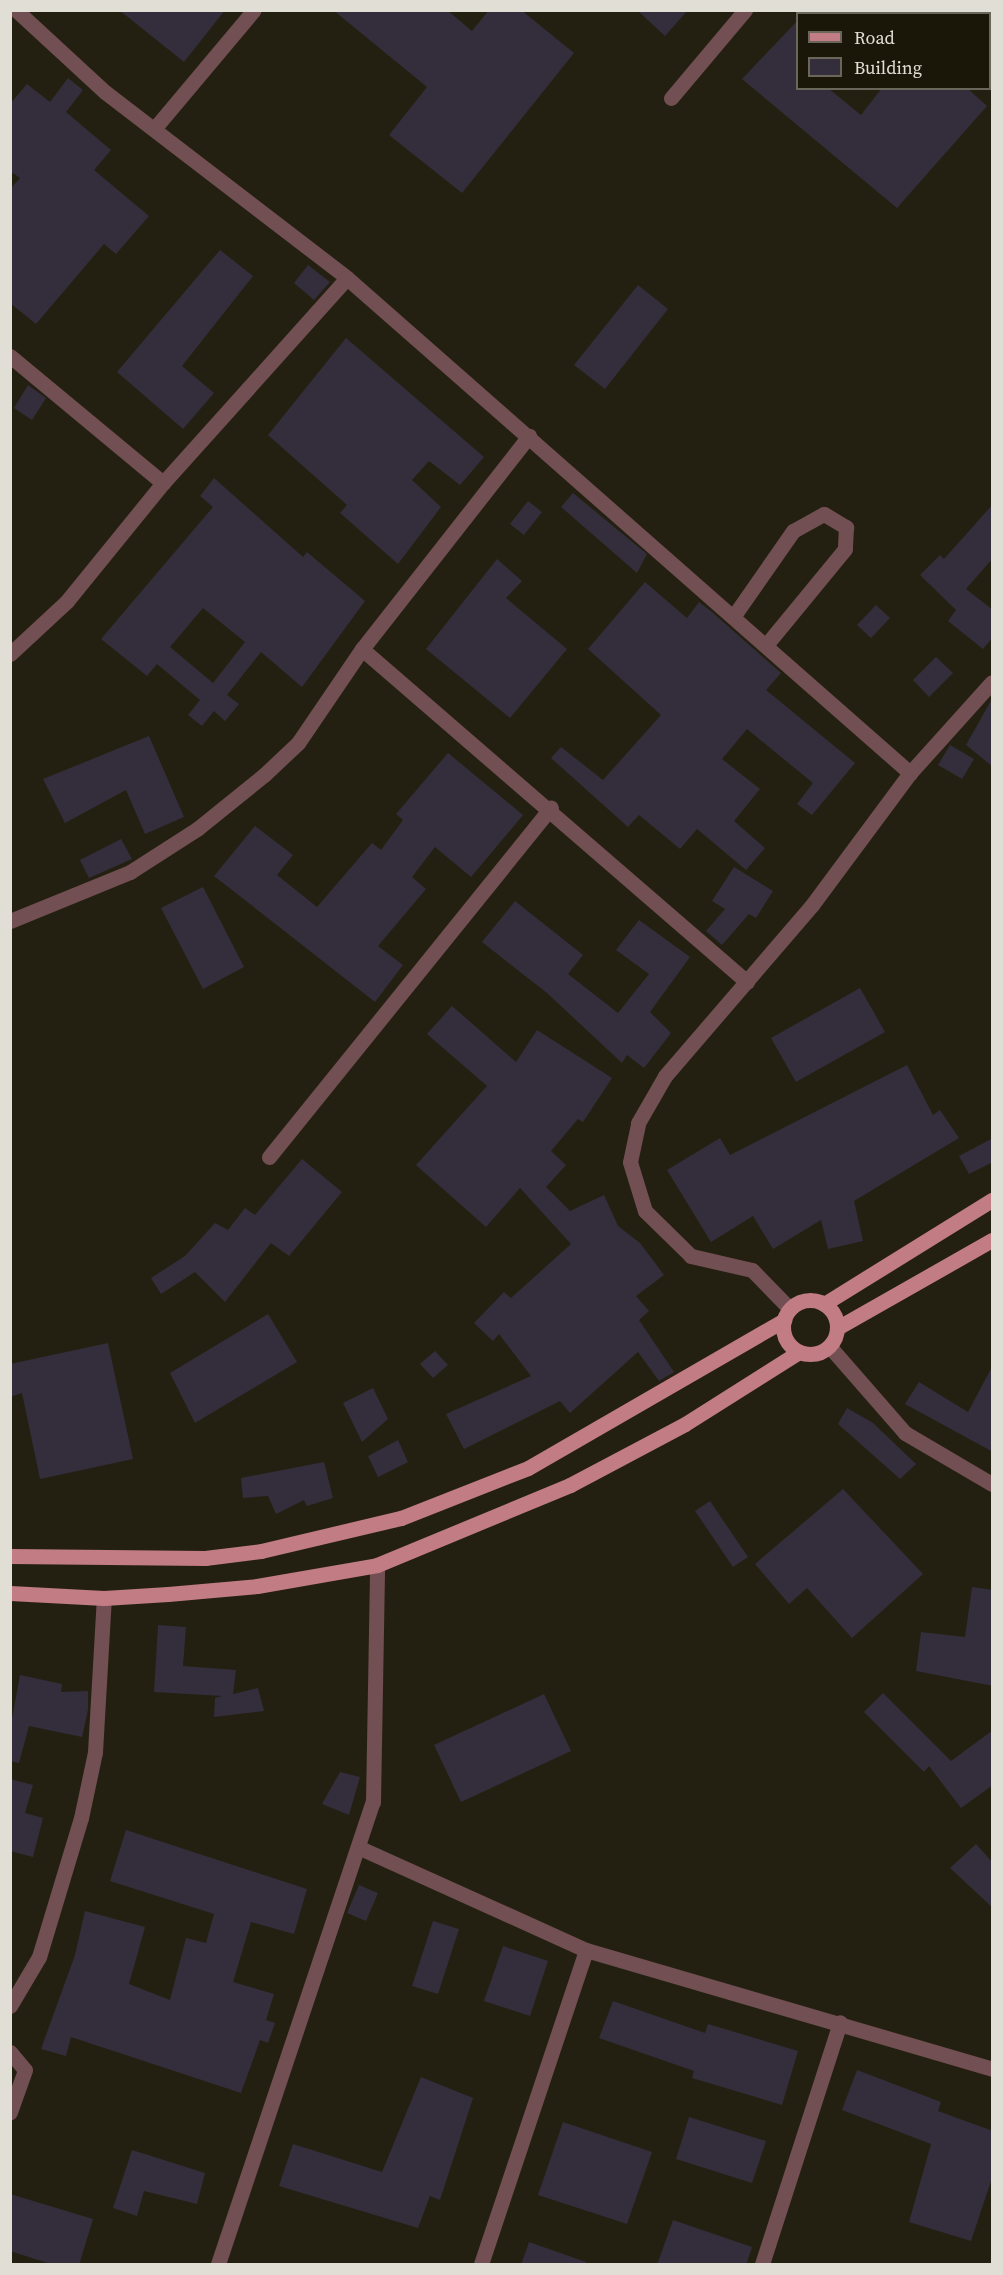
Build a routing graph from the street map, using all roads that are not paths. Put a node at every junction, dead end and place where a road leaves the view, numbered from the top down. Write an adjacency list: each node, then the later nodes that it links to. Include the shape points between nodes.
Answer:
1 (16, 10): 5 (street)
2 (254, 10): 5 (street)
3 (745, 10): 4 (street)
4 (671, 98)
5 (154, 129): 6 (street)
6 (347, 278): 8 (street); 9 (street)
7 (10, 356): 9 (street)
8 (529, 436): 10 (street); 12 (street)
9 (163, 483): 13 (street, via 67,601)
10 (733, 617): 11 (street); 11 (street, via 793,531 824,514 846,528 845,549)
11 (767, 645): 15 (street)
12 (362, 649): 16 (street); 17 (street, via 298,743 197,830 130,872)
13 (10, 654)
14 (993, 682): 15 (street)
15 (910, 773): 18 (street)
16 (551, 808): 18 (street); 19 (street)
17 (10, 921)
18 (747, 982): 23 (street, via 664,1076 638,1123 630,1162 645,1211 691,1256 752,1270)
19 (269, 1157)
20 (993, 1200): 22 (main road)
21 (993, 1240): 24 (main road)
22 (824, 1304): 23 (main road, via 800,1302); 24 (main road)
23 (787, 1314): 26 (main road, via 783,1333); 28 (main road, via 528,1468 401,1518 261,1551 205,1558)
24 (837, 1328): 25 (main road)
25 (830, 1347): 26 (main road); 27 (street, via 905,1433)
26 (800, 1352): 29 (main road, via 685,1424 570,1485)
27 (993, 1484)
28 (10, 1556)
29 (377, 1565): 31 (main road, via 257,1586); 32 (street, via 377,1755 373,1802)
30 (10, 1593): 31 (main road)
31 (104, 1598): 34 (street, via 95,1752 81,1818 39,1957)
32 (360, 1848): 33 (street); 39 (street)
33 (586, 1950): 35 (street); 40 (street)
34 (10, 2006)
35 (840, 2022): 37 (street); 41 (street)
36 (10, 2052): 38 (street, via 25,2070)
37 (993, 2069)
38 (10, 2112)
39 (218, 2265)
40 (481, 2265)
41 (762, 2265)

